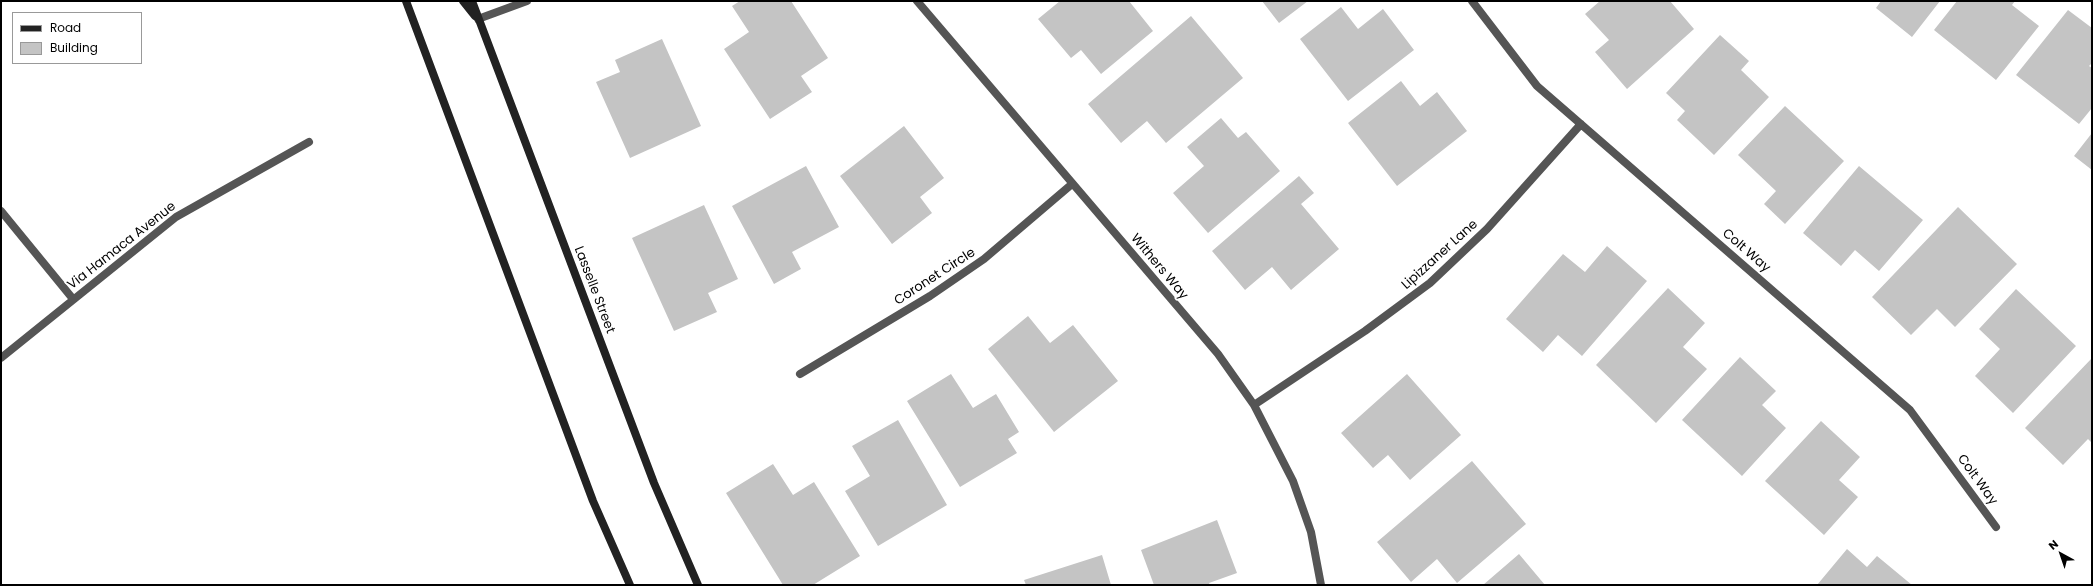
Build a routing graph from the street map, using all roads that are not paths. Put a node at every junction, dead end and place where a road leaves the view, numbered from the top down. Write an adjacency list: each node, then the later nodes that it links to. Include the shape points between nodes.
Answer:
1 (406, 1): 17 (main road, via 593,501)
2 (463, 1): 7 (main road)
3 (472, 1): 7 (main road, Lasselle Street)
4 (527, 1): 7 (street)
5 (917, 1): 10 (street, Withers Way)
6 (1472, 1): 8 (street, Colt Way, via 1537,86)
7 (478, 19): 18 (main road, Lasselle Street, via 654,483)
8 (1581, 124): 15 (street, Lipizzaner Lane, via 1487,229 1430,283 1365,331); 16 (street, Colt Way, via 1910,410)
9 (309, 142): 12 (street, Via Hamaca Avenue, via 176,217)
10 (1072, 184): 14 (street, Coronet Circle, via 984,259 930,296); 15 (street, Withers Way, via 1218,354)
11 (1, 211): 12 (street)
12 (73, 299): 13 (street, Via Hamaca Avenue)
13 (1, 358)
14 (800, 374)
15 (1254, 405): 19 (street, Withers Way, via 1293,481 1311,532)
16 (1996, 527)
17 (630, 585)
18 (698, 585)
19 (1321, 585)

